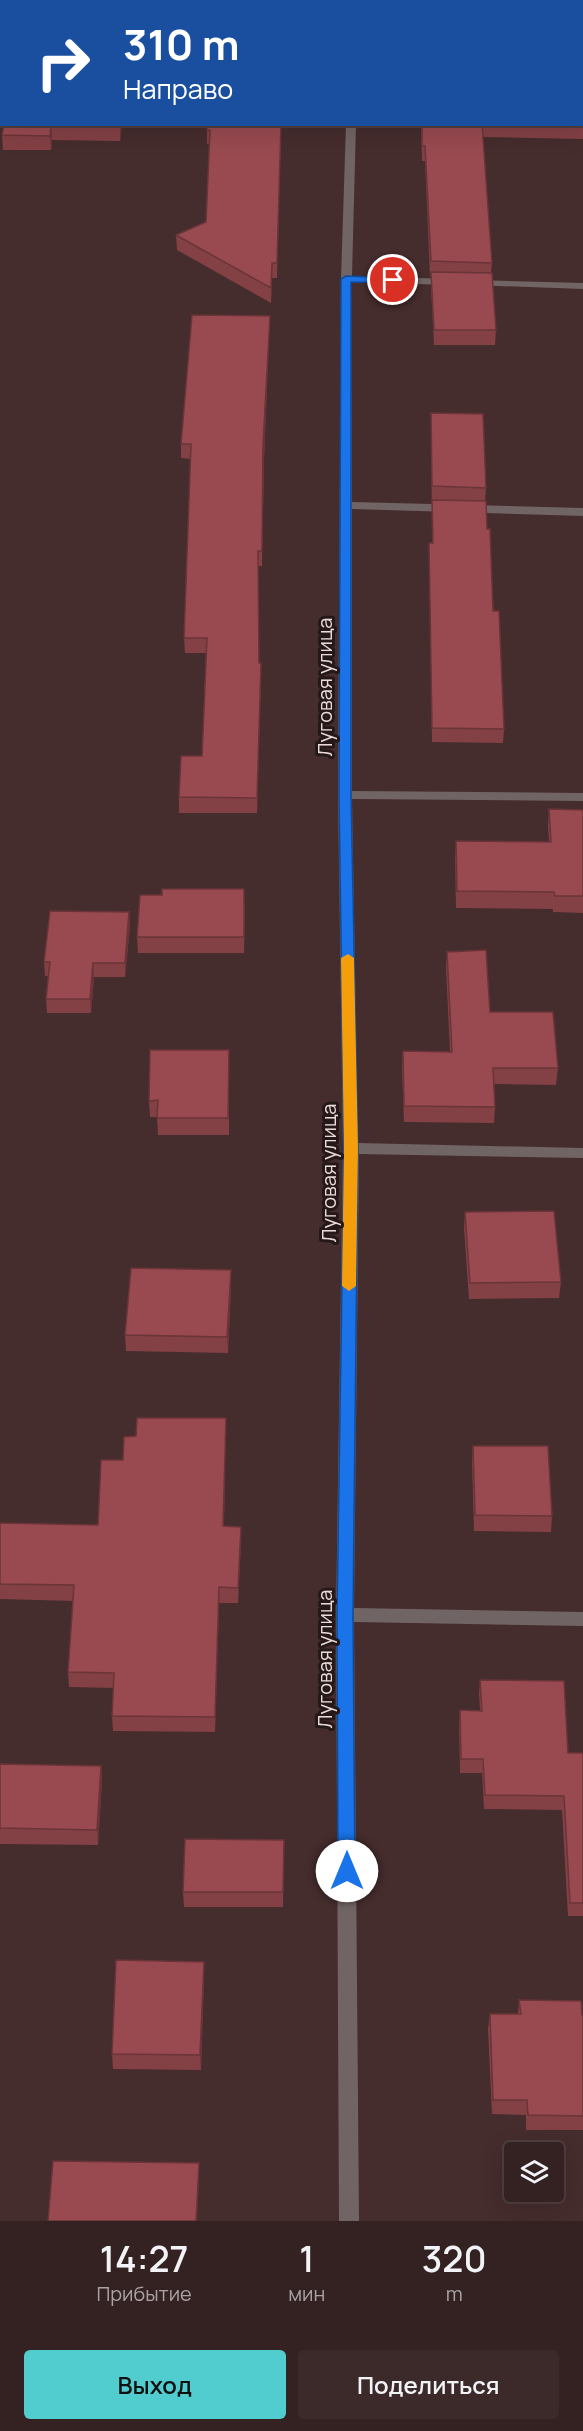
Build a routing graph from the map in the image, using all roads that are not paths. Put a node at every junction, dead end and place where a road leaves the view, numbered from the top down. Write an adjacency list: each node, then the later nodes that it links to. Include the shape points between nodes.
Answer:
1 (351, 126): 2 (street, Луговая улица)
2 (346, 279): 3 (street); 4 (street, Луговая улица)
3 (583, 286)
4 (346, 506): 5 (street); 6 (street, Луговая улица)
5 (583, 512)
6 (345, 795): 7 (street); 8 (street, Луговая улица)
7 (583, 798)
8 (351, 1148): 9 (street); 10 (street, Луговая улица)
9 (583, 1153)
10 (345, 1615): 11 (street); 12 (street, Луговая улица)
11 (583, 1619)
12 (349, 2221)

